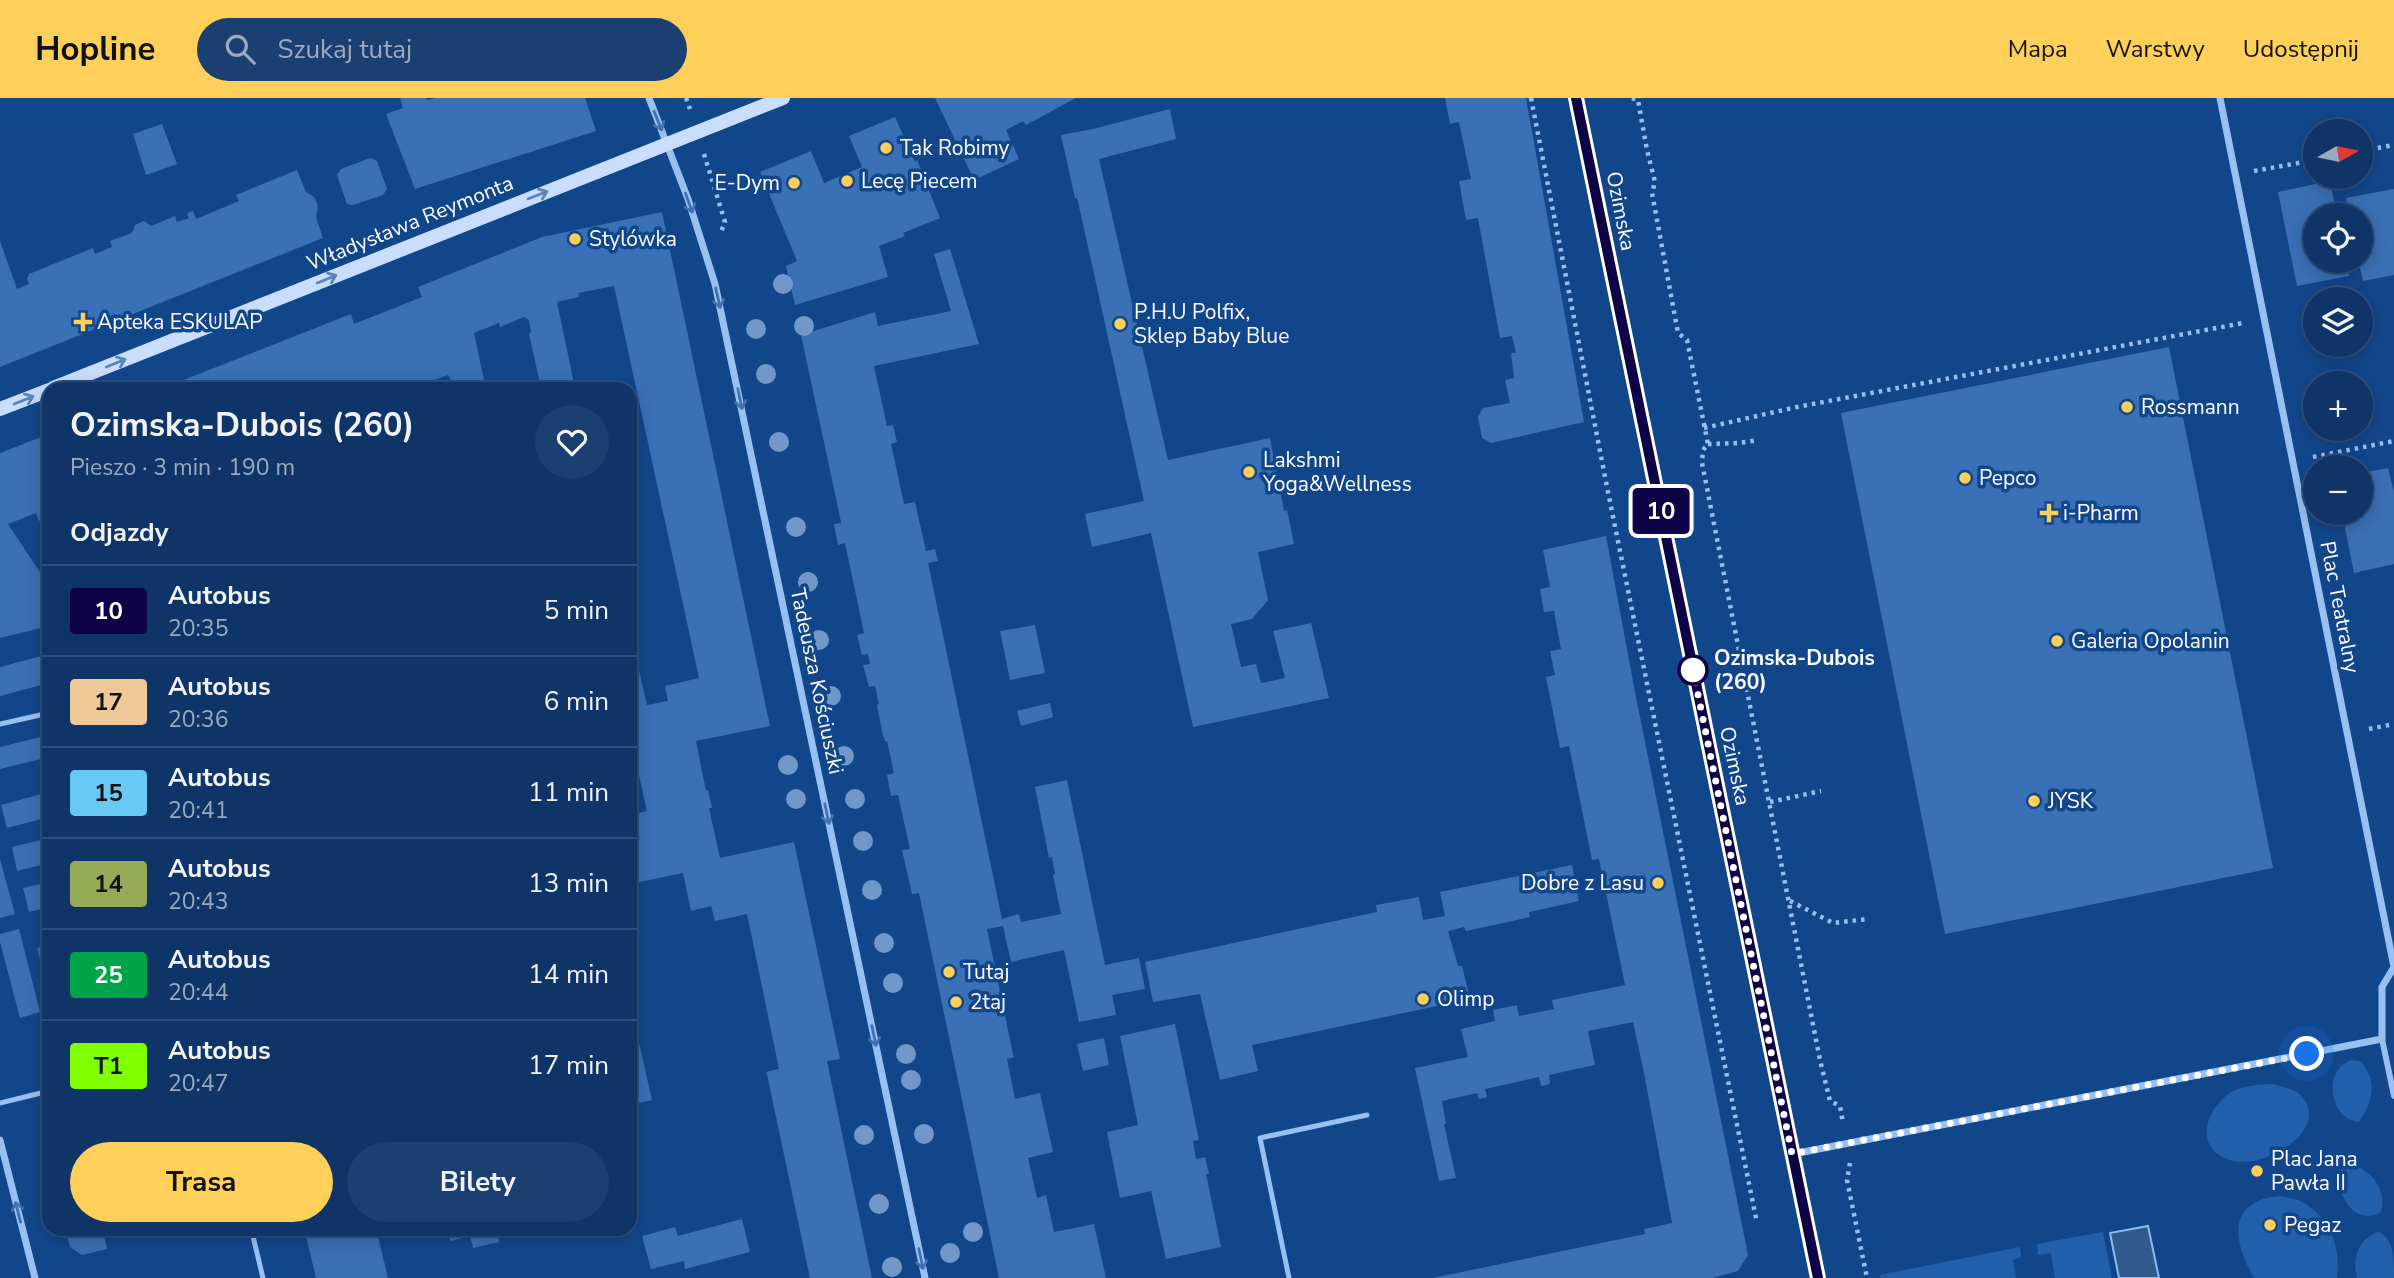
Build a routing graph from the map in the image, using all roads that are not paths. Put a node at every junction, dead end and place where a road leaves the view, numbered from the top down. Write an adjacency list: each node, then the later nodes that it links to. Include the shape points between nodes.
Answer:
1 (649, 98): 5 (street, Tadeusza Kościuszki, one-way to 5)
2 (783, 98): 5 (main road, Władysława Reymonta)
3 (1576, 98): 18 (main road, Ozimska)
4 (2220, 98): 11 (street, Plac Teatralny)
5 (667, 144): 6 (main road, Władysława Reymonta, one-way to 5); 23 (street, Tadeusza Kościuszki, one-way to 23, via 710,262)
6 (69, 382)
7 (42, 393): 8 (main road, Władysława Reymonta, one-way to 7)
8 (0, 410)
9 (42, 715): 10 (lane)
10 (0, 724)
11 (2394, 967): 12 (street, Plac Teatralny, via 2382,987)
12 (2382, 1039): 14 (street); 18 (street)
13 (42, 1093): 15 (lane)
14 (2394, 1096)
15 (0, 1103)
16 (1367, 1115): 24 (lane, via 1260,1138)
17 (0, 1140): 19 (street)
18 (1792, 1154): 25 (main road, Ozimska)
19 (2, 1159): 21 (street, one-way to 19)
20 (253, 1236): 22 (lane)
21 (35, 1278)
22 (263, 1278)
23 (925, 1278)
24 (1289, 1278)
25 (1818, 1278)

